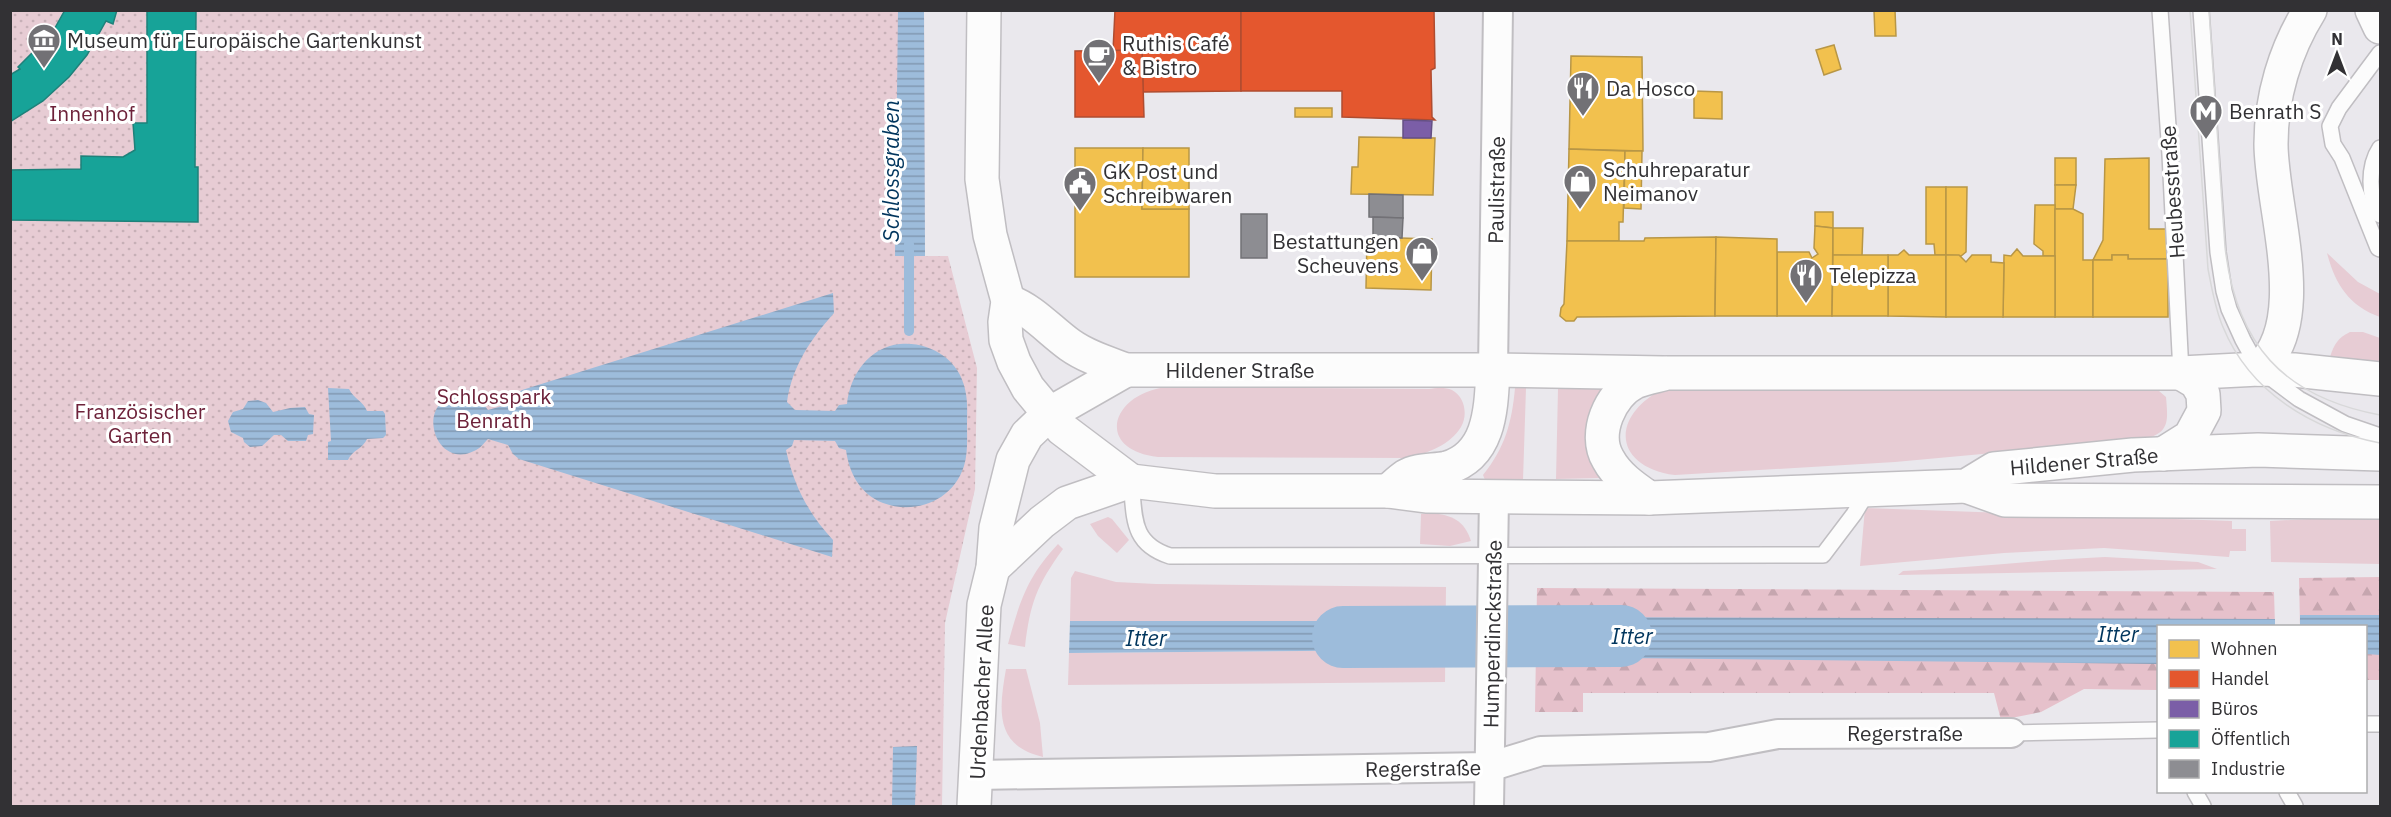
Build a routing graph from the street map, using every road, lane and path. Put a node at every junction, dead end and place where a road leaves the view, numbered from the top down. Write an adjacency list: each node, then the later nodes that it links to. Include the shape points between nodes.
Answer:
1 (984, 10): 12 (main road, via 982,179 990,235)
2 (1498, 10): 15 (street, Paulistraße)
3 (2160, 10): 17 (lane, Heubesstraße)
4 (2201, 10): 13 (lane, Heubesstraße, via 2217,252 2229,309)
5 (2310, 10): 13 (main road, via 2287,56 2276,95 2271,146 2286,265 2286,299 2283,330 2268,361)
6 (2372, 10): 7 (main road)
7 (2380, 27)
8 (2380, 53): 11 (lane, via 2330,126 2333,144)
9 (2380, 148): 10 (lane, via 2375,155 2371,182)
10 (2380, 215)
11 (2380, 249)
12 (1008, 301): 14 (main road, Hildener Straße, via 1024,306 1082,352); 19 (main road, via 1006,340 1028,388)
13 (2259, 369): 17 (main road, Hildener Straße); 18 (main road, Hildener Straße); 20 (lane, via 2299,399 2345,424)
14 (1126, 370): 15 (main road, Hildener Straße); 19 (main road, Urdenbacher Allee)
15 (1493, 370): 16 (main road, Hildener Straße); 25 (main road, via 1491,413 1481,441 1469,457 1450,467 1408,475)
16 (1667, 373): 17 (main road, Hildener Straße); 28 (main road, Hildener Straße, via 1634,382 1621,393 1608,411 1604,427 1606,458)
17 (2181, 373): 21 (main road, via 2196,382 2203,394 2204,411 2190,437)
18 (2380, 379)
19 (1049, 414): 23 (main road, via 1062,429); 31 (main road, Urdenbacher Allee, via 1027,435 1013,460 996,528)
20 (2380, 436)
21 (2163, 454): 22 (main road, Hildener Straße, via 2258,450); 24 (main road, Hildener Straße, via 1994,469)
22 (2380, 454)
23 (1131, 481): 25 (main road, Hildener Straße, via 1215,491); 30 (lane, via 1137,530 1155,551 1170,556); 31 (main road, Hildener Straße, via 1067,503)
24 (1966, 486): 26 (main road, Hildener Straße); 29 (main road, via 2005,500)
25 (1388, 491): 27 (main road, Hildener Straße)
26 (1868, 491): 28 (main road, Hildener Straße); 30 (lane, via 1823,555)
27 (1494, 498): 28 (main road, Hildener Straße); 30 (street, Humperdinckstraße)
28 (1649, 498)
29 (2380, 502)
30 (1494, 564): 34 (street, Humperdinckstraße)
31 (993, 568): 35 (main road, Urdenbacher Allee, via 984,605)
32 (2157, 730): 33 (lane)
33 (2011, 732): 34 (street, Regerstraße, via 1778,734 1708,747 1541,751)
34 (1489, 767): 35 (street, Regerstraße); 38 (street, Humperdinckstraße)
35 (975, 791)
36 (2196, 793): 39 (lane)
37 (2288, 793): 40 (lane)
38 (1489, 807)
39 (2203, 807)
40 (2295, 807)

